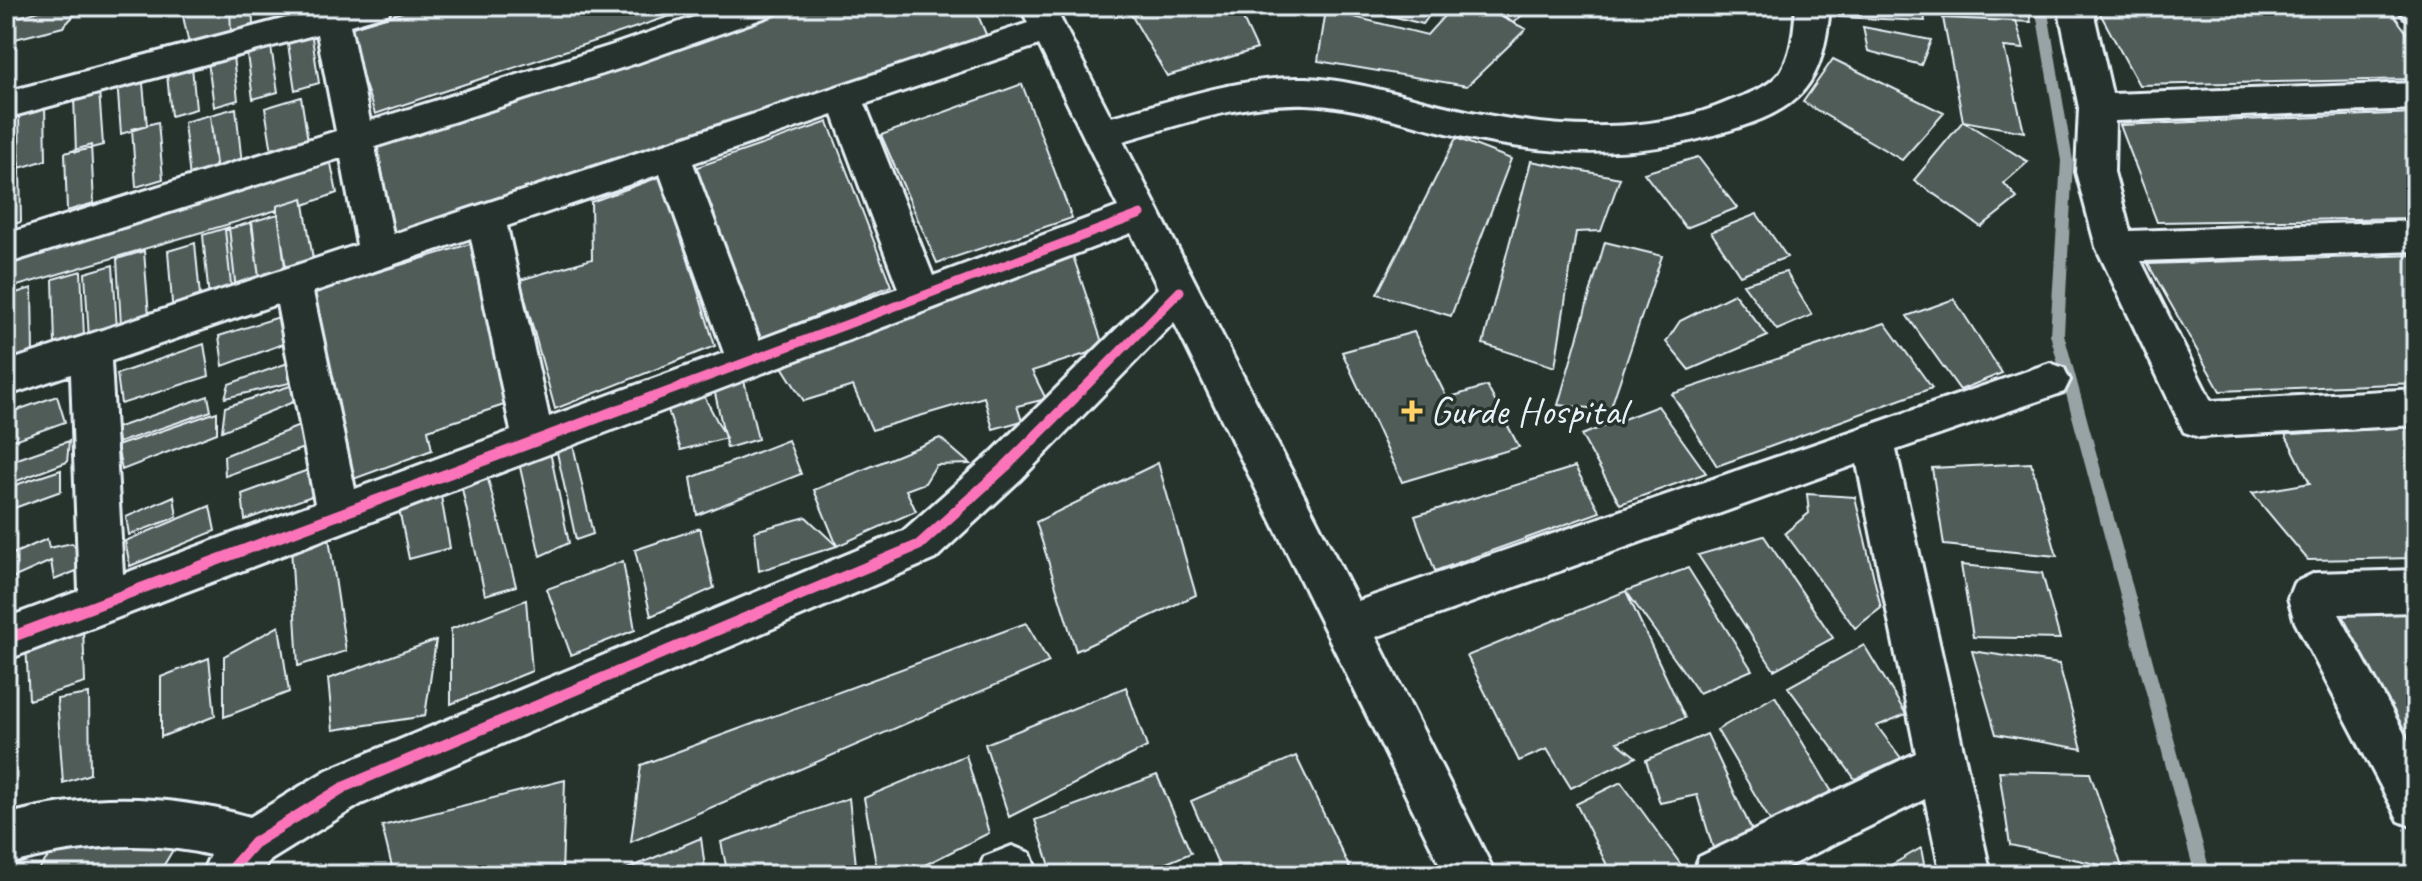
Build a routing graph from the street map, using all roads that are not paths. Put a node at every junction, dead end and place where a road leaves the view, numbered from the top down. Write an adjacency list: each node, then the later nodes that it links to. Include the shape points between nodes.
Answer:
1 (376, 6): 5 (street)
2 (763, 6): 12 (street)
3 (1813, 6): 11 (street, via 1808,53 1789,87 1739,114 1672,134 1595,139 1536,135 1308,91 1243,97)
4 (2075, 6): 10 (street)
5 (330, 13): 9 (street); 12 (street)
6 (1043, 17): 8 (street); 11 (street)
7 (2416, 96): 10 (street)
8 (844, 97): 13 (street); 22 (street)
9 (6, 105)
10 (2097, 108): 17 (street, via 2095,172)
11 (1101, 133): 14 (street)
12 (355, 138): 18 (street); 19 (street)
13 (672, 155): 15 (street); 24 (street)
14 (1141, 214): 21 (street); 22 (street)
15 (486, 218): 19 (street); 29 (street)
16 (2416, 236): 17 (street)
17 (2115, 247): 27 (street, via 2199,419)
18 (6, 249)
19 (378, 254): 20 (street)
20 (292, 283): 23 (street); 30 (street)
21 (1180, 291): 33 (street); 38 (street, via 1006,466 919,545 344,787)
22 (921, 296): 24 (street)
23 (90, 351): 25 (street); 32 (street)
24 (747, 361): 29 (street)
25 (6, 379)
26 (2050, 380): 28 (street)
27 (2416, 407)
28 (1873, 440): 33 (street); 35 (street)
29 (534, 442): 30 (street)
30 (339, 514): 32 (street)
31 (2416, 591): 36 (street, via 2310,598)
32 (102, 603): 34 (street)
33 (1347, 626): 41 (street)
34 (6, 639)
35 (1943, 765): 42 (street); 43 (street)
36 (2416, 804)
37 (6, 840): 38 (street, via 34,831 106,824 188,826)
38 (240, 859)
39 (1002, 875): 40 (street)
40 (1013, 875)
41 (1471, 875)
42 (1717, 875)
43 (1966, 875)

